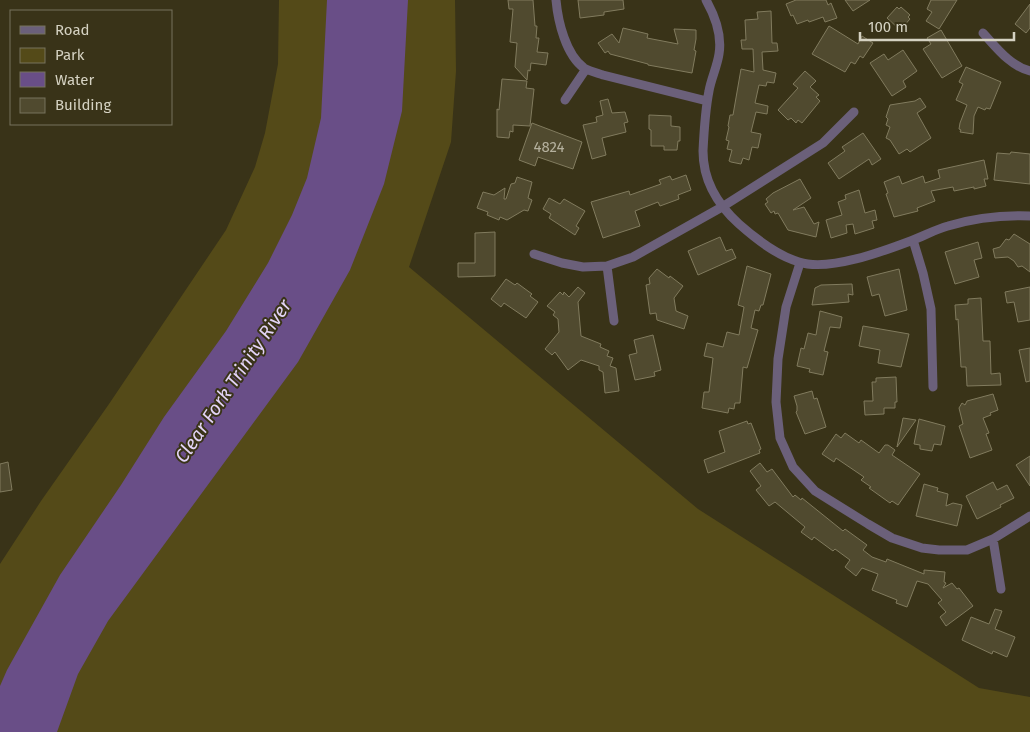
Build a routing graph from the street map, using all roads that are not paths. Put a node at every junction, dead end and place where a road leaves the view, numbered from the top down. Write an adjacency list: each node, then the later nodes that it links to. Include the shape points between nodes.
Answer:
1 (556, 0): 4 (street, via 568,48)
2 (708, 0): 7 (street, via 719,34 719,54)
3 (983, 32): 5 (street, via 1004,55)
4 (586, 69): 6 (street); 7 (street)
5 (1030, 71)
6 (564, 100)
7 (707, 101): 9 (street, via 704,132 706,175)
8 (854, 112): 9 (street, via 823,143)
9 (722, 207): 13 (street, via 756,238); 14 (street, via 634,257)
10 (1030, 216): 11 (street, via 981,218 946,226)
11 (913, 240): 13 (street, via 860,258 825,265); 16 (street, via 931,309)
12 (534, 254): 14 (street, via 583,267)
13 (800, 263): 18 (street, via 786,307 778,359 776,402 780,438 793,468 815,491 907,544 939,550 967,550)
14 (607, 266): 15 (street)
15 (614, 321)
16 (933, 387)
17 (1030, 516): 18 (street)
18 (993, 540): 19 (street)
19 (1001, 589)

